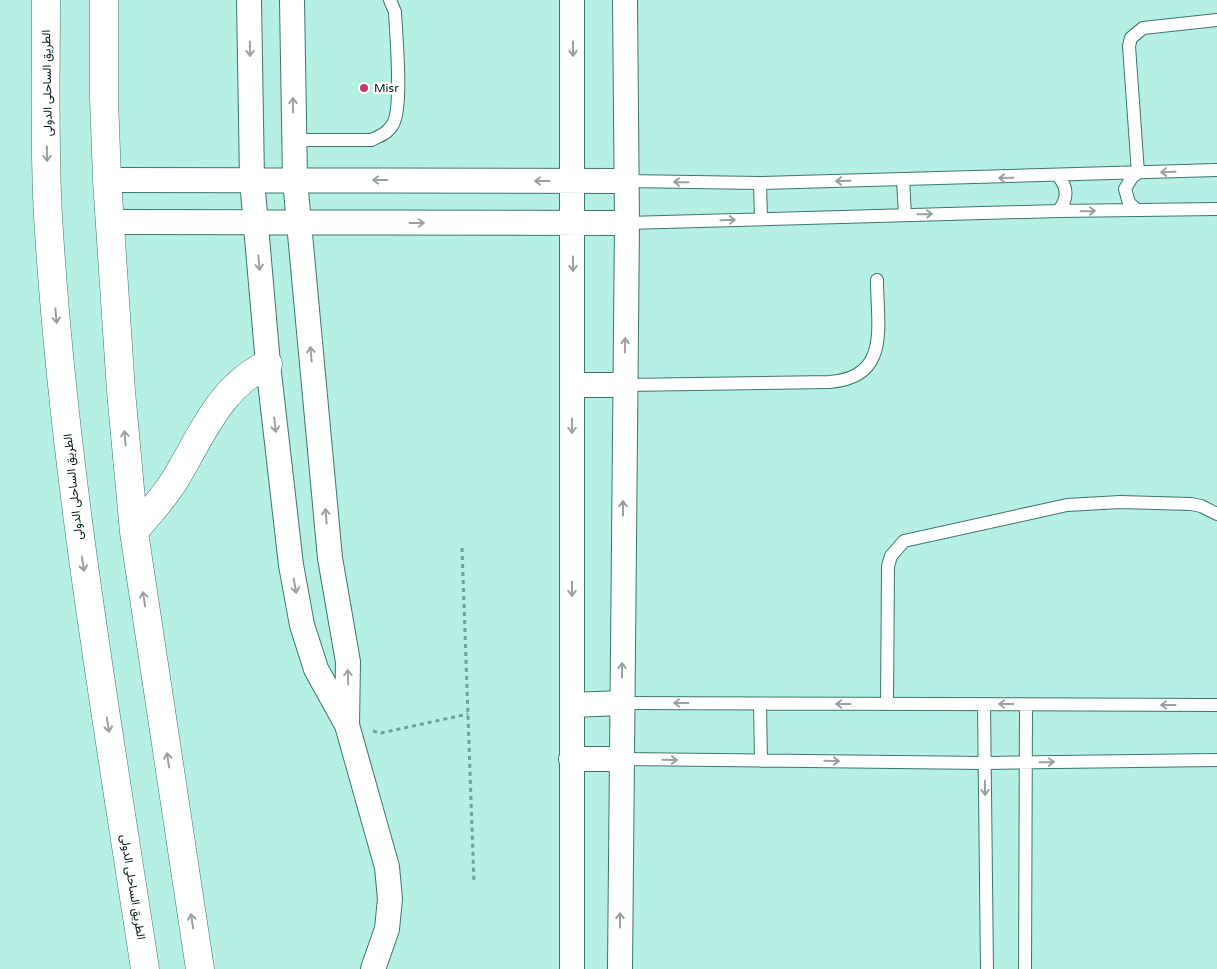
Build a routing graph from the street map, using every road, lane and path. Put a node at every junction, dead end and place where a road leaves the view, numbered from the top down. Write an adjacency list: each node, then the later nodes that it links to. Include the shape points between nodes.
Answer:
1 (46, 0): 53 (highway, الطريق الساحلى الدولى, one-way to 53, via 48,213 64,401 79,540)
2 (104, 0): 13 (highway)
3 (249, 0): 14 (street, one-way to 14)
4 (292, 0): 9 (street, one-way to 4)
5 (390, 0): 9 (lane, via 395,12 397,108 393,124 371,140)
6 (572, 0): 17 (street, one-way to 17)
7 (625, 0): 18 (street)
8 (1217, 20): 11 (lane, via 1143,28 1131,38)
9 (294, 140): 15 (street)
10 (1217, 170): 11 (lane, one-way to 11)
11 (1138, 173): 12 (lane); 21 (lane, via 1132,176 1125,189 1129,203)
12 (1058, 176): 16 (lane, one-way to 16); 22 (lane, via 1063,181 1066,200)
13 (107, 180): 14 (street); 25 (highway)
14 (252, 180): 15 (street); 26 (street)
15 (295, 180): 17 (street, one-way to 15); 27 (street)
16 (903, 180): 19 (lane, one-way to 19); 23 (lane)
17 (573, 181): 18 (street); 28 (street)
18 (626, 181): 19 (lane, one-way to 18); 29 (street)
19 (760, 183): 24 (lane)
20 (1217, 209): 21 (lane)
21 (1137, 210): 22 (lane, one-way to 21)
22 (1058, 211): 23 (lane, one-way to 22)
23 (905, 215): 24 (lane)
24 (761, 219): 29 (lane, one-way to 24)
25 (110, 222): 26 (street); 35 (highway, one-way to 25)
26 (256, 222): 27 (street); 31 (street, one-way to 31)
27 (298, 222): 28 (street, one-way to 28); 45 (street, one-way to 27, via 348,662 330,558)
28 (573, 223): 29 (street); 32 (street, one-way to 32)
29 (627, 223): 33 (street, one-way to 29)
30 (876, 280): 33 (lane, via 877,344 872,362 854,377 828,382)
31 (268, 364): 35 (highway, via 242,379 229,392 176,479); 45 (street, one-way to 45, via 291,565 302,625 316,669)
32 (572, 385): 33 (street); 41 (street, one-way to 41)
33 (624, 385): 37 (street, one-way to 33)
34 (1217, 514): 39 (lane, via 1191,504 1094,502 1048,508 904,541 891,556 888,566)
35 (134, 532): 54 (highway, one-way to 35)
36 (462, 548): 44 (path)
37 (621, 703): 38 (lane, one-way to 37); 41 (street); 47 (street)
38 (760, 704): 39 (lane, one-way to 38); 49 (lane)
39 (887, 704): 40 (lane)
40 (984, 704): 42 (lane, one-way to 40); 50 (lane)
41 (572, 705): 46 (street)
42 (1026, 705): 43 (lane, one-way to 42); 51 (lane)
43 (1217, 705)
44 (468, 714): 45 (path, via 381,733); 52 (path)
45 (347, 725): 55 (street, via 387,867 390,899 387,929)
46 (571, 759): 47 (street); 56 (street)
47 (621, 759): 49 (lane, one-way to 49); 57 (street, one-way to 47)
48 (1217, 760): 51 (lane, one-way to 48)
49 (761, 761): 50 (lane, one-way to 50)
50 (984, 763): 51 (lane); 58 (lane, one-way to 58)
51 (1026, 763): 59 (lane)
52 (474, 883)
53 (145, 969)
54 (200, 969)
55 (374, 969)
56 (572, 969)
57 (620, 969)
58 (987, 969)
59 (1025, 969)

